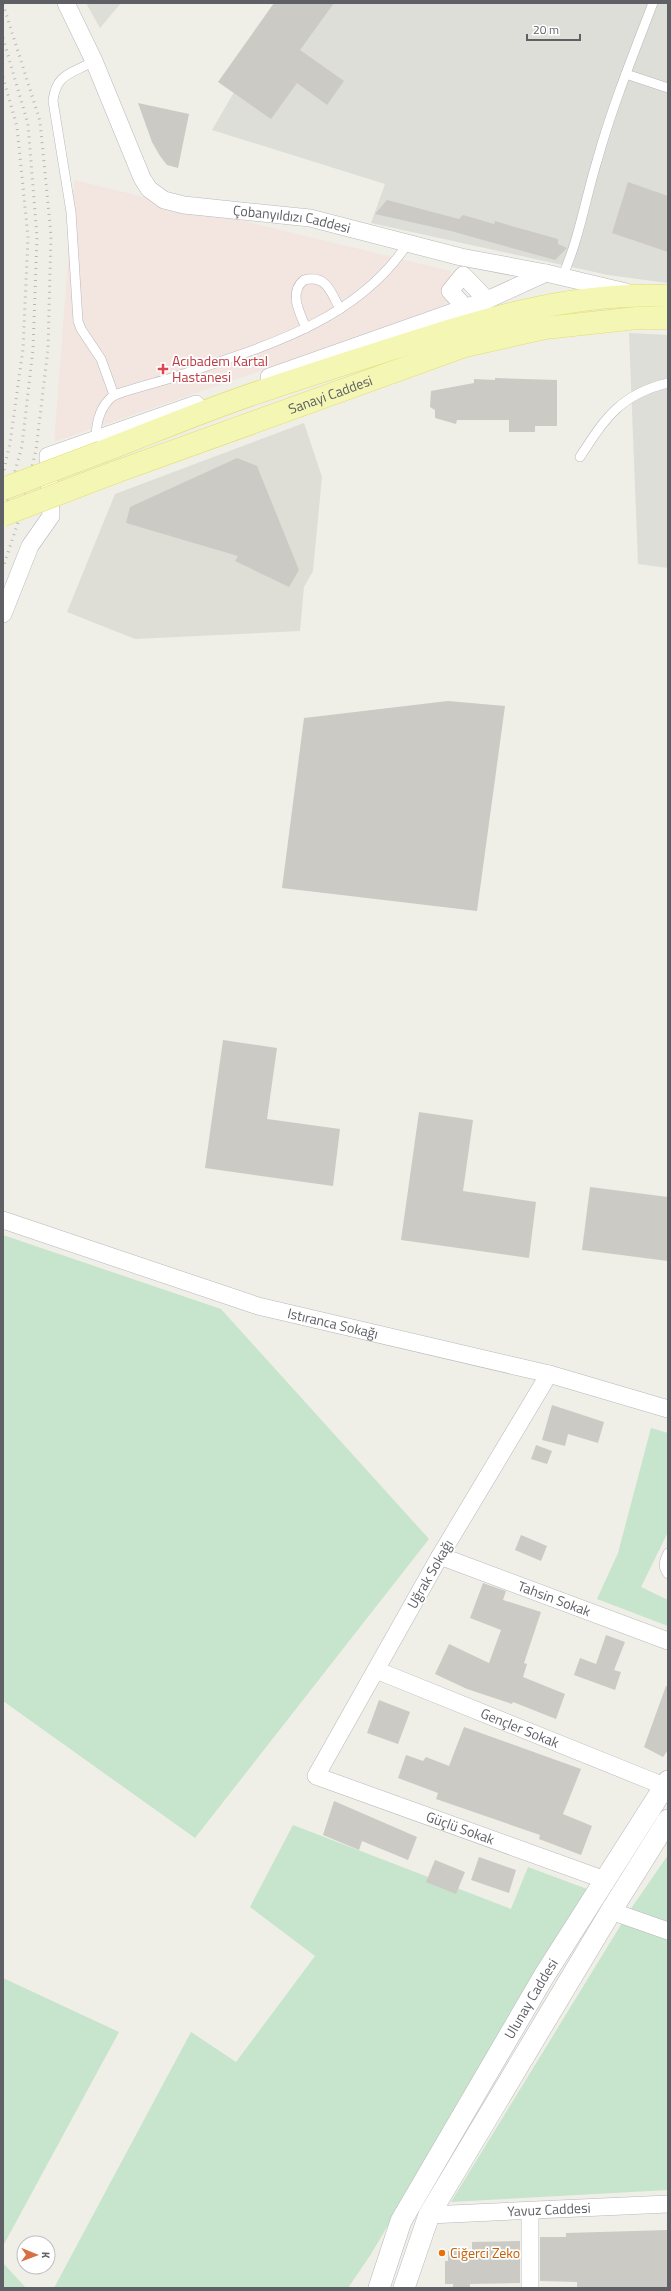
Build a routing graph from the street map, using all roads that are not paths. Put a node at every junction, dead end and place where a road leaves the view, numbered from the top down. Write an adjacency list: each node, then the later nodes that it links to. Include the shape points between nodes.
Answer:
1 (66, 3): 3 (street, Çobanyıldızı Caddesi)
2 (653, 3): 4 (lane)
3 (94, 60): 6 (street, Çobanyıldızı Caddesi, via 142,178 149,189 164,200 184,205 310,218); 18 (lane, via 62,78 55,88 53,101 71,212 78,321 101,358)
4 (626, 74): 5 (lane); 7 (lane, via 597,160 573,253)
5 (668, 88)
6 (408, 243): 7 (street, Çobanyıldızı Caddesi); 13 (lane, via 378,280)
7 (554, 275): 8 (street, Çobanyıldızı Caddesi); 10 (street); 11 (street)
8 (636, 295): 9 (main road, Sanayi Caddesi); 10 (main road, Sanayi Caddesi)
9 (668, 296)
10 (595, 299): 15 (street); 19 (main road, Sanayi Caddesi, via 539,307 471,323)
11 (487, 300): 12 (street); 12 (street, via 463,275 450,291)
12 (466, 308): 19 (street)
13 (340, 309): 16 (lane); 16 (lane, via 327,284 317,278 304,280 298,287 296,300)
14 (668, 318): 15 (main road, Sanayi Caddesi)
15 (600, 321): 22 (main road, Sanayi Caddesi, bridge, via 545,328 465,346)
16 (306, 328): 18 (lane, via 147,387)
17 (668, 383): 20 (lane, via 623,402 602,423)
18 (114, 395): 19 (lane, via 98,418)
19 (98, 446): 21 (main road, Sanayi Caddesi, bridge); 23 (street, via 48,456 51,516 30,546)
20 (580, 457)
21 (3, 489)
22 (3, 515)
23 (3, 614)
24 (3, 1220): 25 (street, Istıranca Sokağı, via 258,1306)
25 (549, 1374): 26 (street, Istıranca Sokağı); 28 (street, Uğrak Sokağı)
26 (668, 1409)
27 (668, 1553): 29 (lane, via 664,1563 664,1569)
28 (440, 1556): 30 (street, Tahsin Sokak); 31 (street, Uğrak Sokağı)
29 (668, 1574)
30 (668, 1641)
31 (376, 1670): 32 (street, Uğrak Sokağı); 33 (street, Gençler Sokak)
32 (316, 1776): 35 (street, Güçlü Sokak)
33 (666, 1783): 35 (street, Ulunay Caddesi)
34 (668, 1820): 36 (street, Ulunay Caddesi)
35 (605, 1880): 41 (street, Ulunay Caddesi, via 544,1976)
36 (611, 1911): 37 (street); 40 (street, Ulunay Caddesi)
37 (668, 1931)
38 (668, 2204): 39 (street, Yavuz Caddesi)
39 (530, 2211): 40 (street, Yavuz Caddesi); 44 (street)
40 (429, 2215): 41 (street); 43 (street, Ulunay Caddesi)
41 (401, 2221): 42 (street, Ulunay Caddesi)
42 (379, 2288)
43 (404, 2288)
44 (530, 2288)

